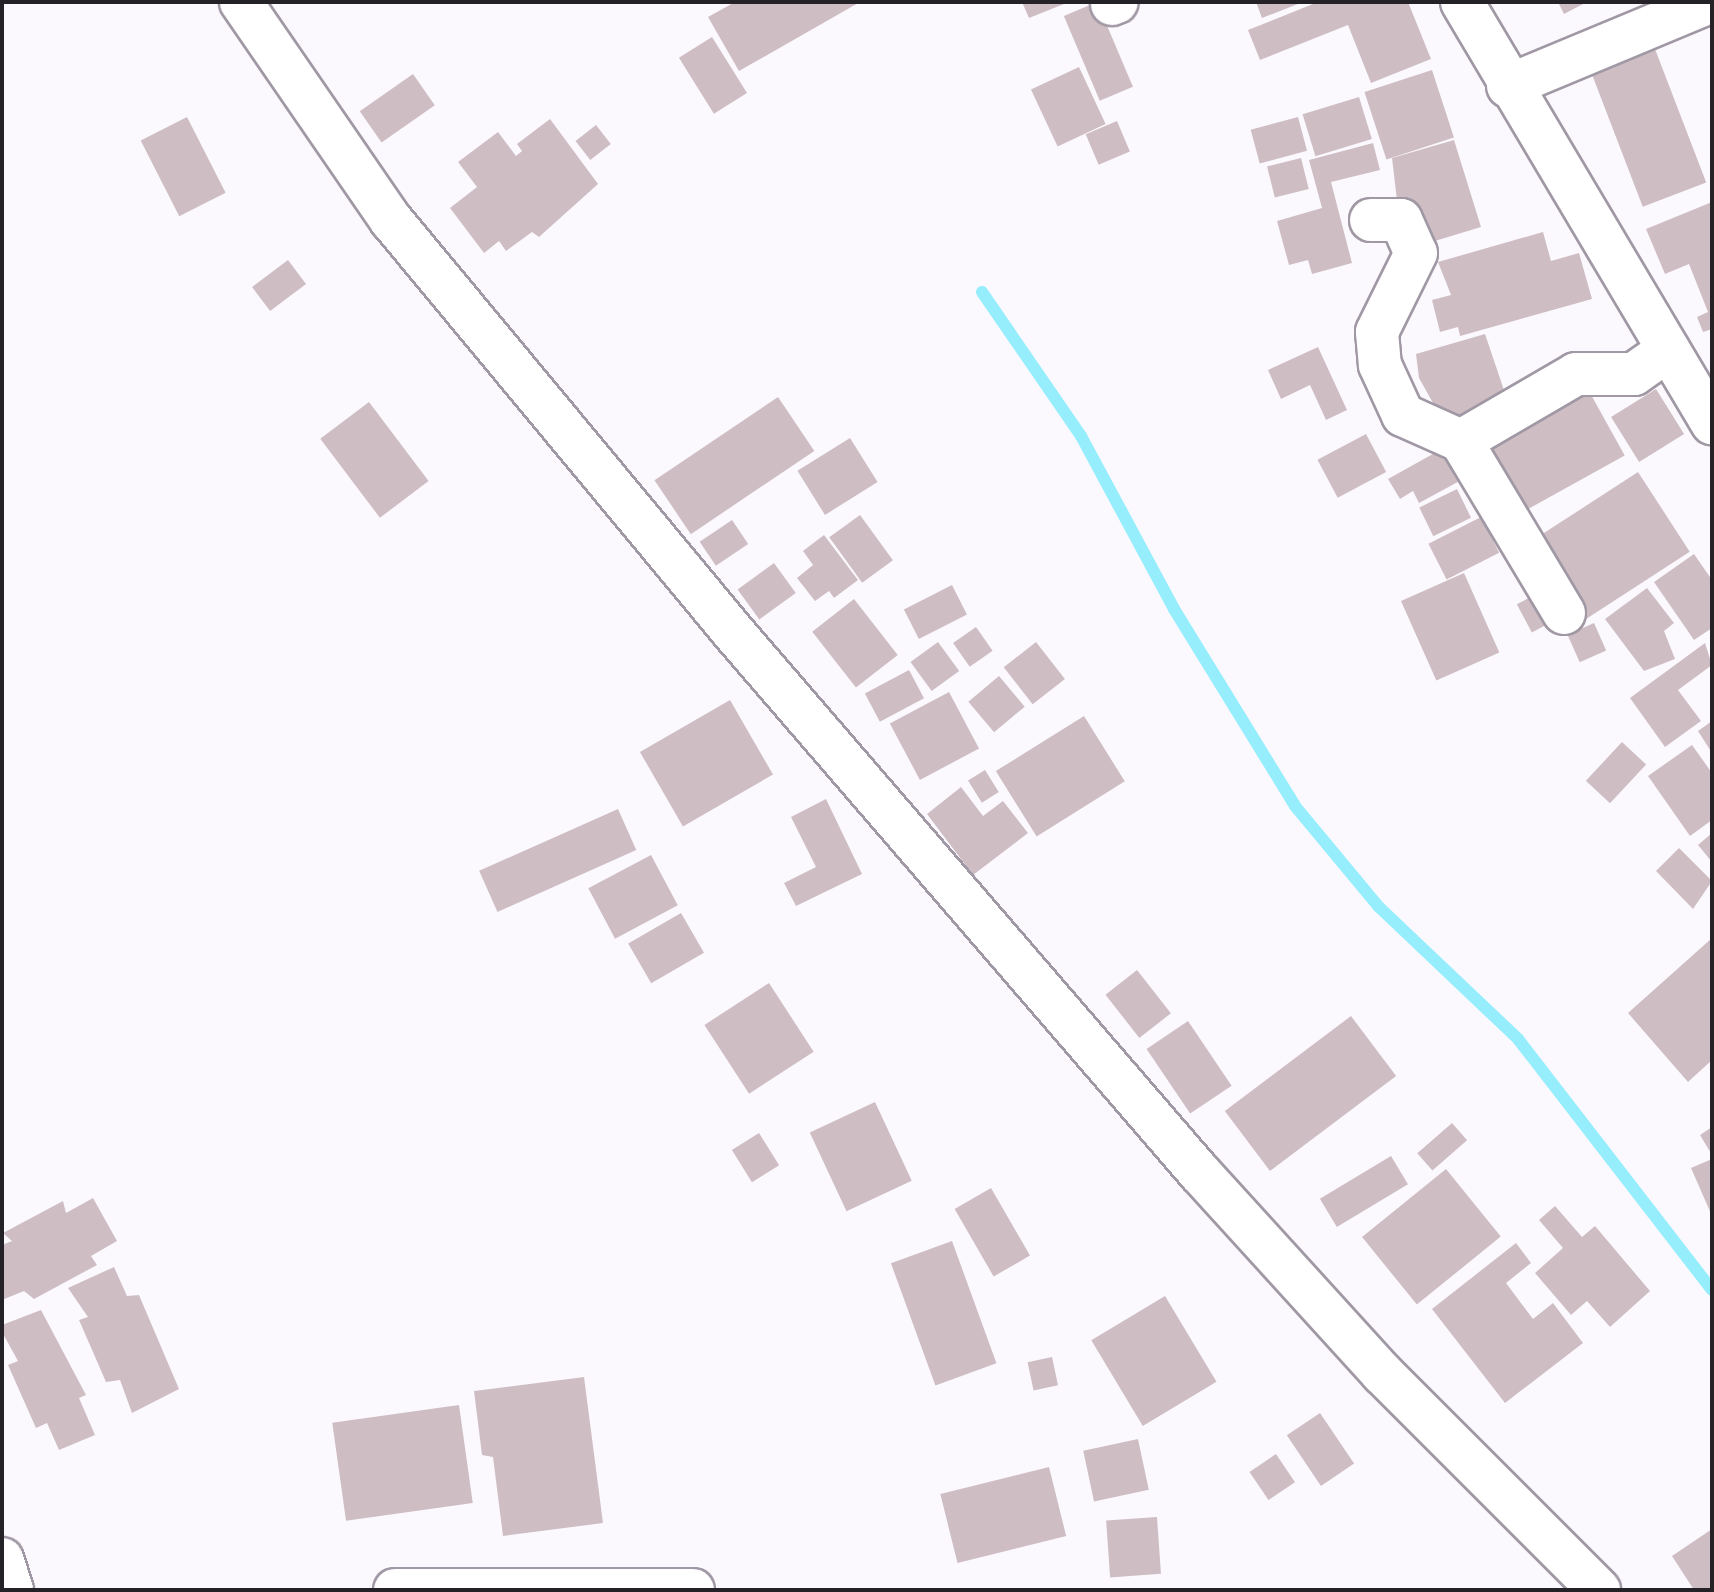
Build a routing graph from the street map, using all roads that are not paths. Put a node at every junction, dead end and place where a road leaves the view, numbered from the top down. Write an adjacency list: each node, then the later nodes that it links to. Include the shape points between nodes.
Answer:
1 (241, 2): 14 (street, via 391,220 734,633 1199,1172 1382,1373)
2 (1462, 2): 4 (street)
3 (1710, 2): 4 (street)
4 (1508, 86): 6 (street)
5 (1371, 220): 8 (street, via 1401,220 1416,253 1377,332 1380,365 1403,415)
6 (1668, 350): 7 (street); 8 (street, via 1623,377 1576,374)
7 (1712, 423)
8 (1461, 441): 9 (street)
9 (1564, 613)
10 (2, 1559): 11 (street)
11 (12, 1590)
12 (395, 1590): 13 (street)
13 (693, 1590)
14 (1599, 1590)

